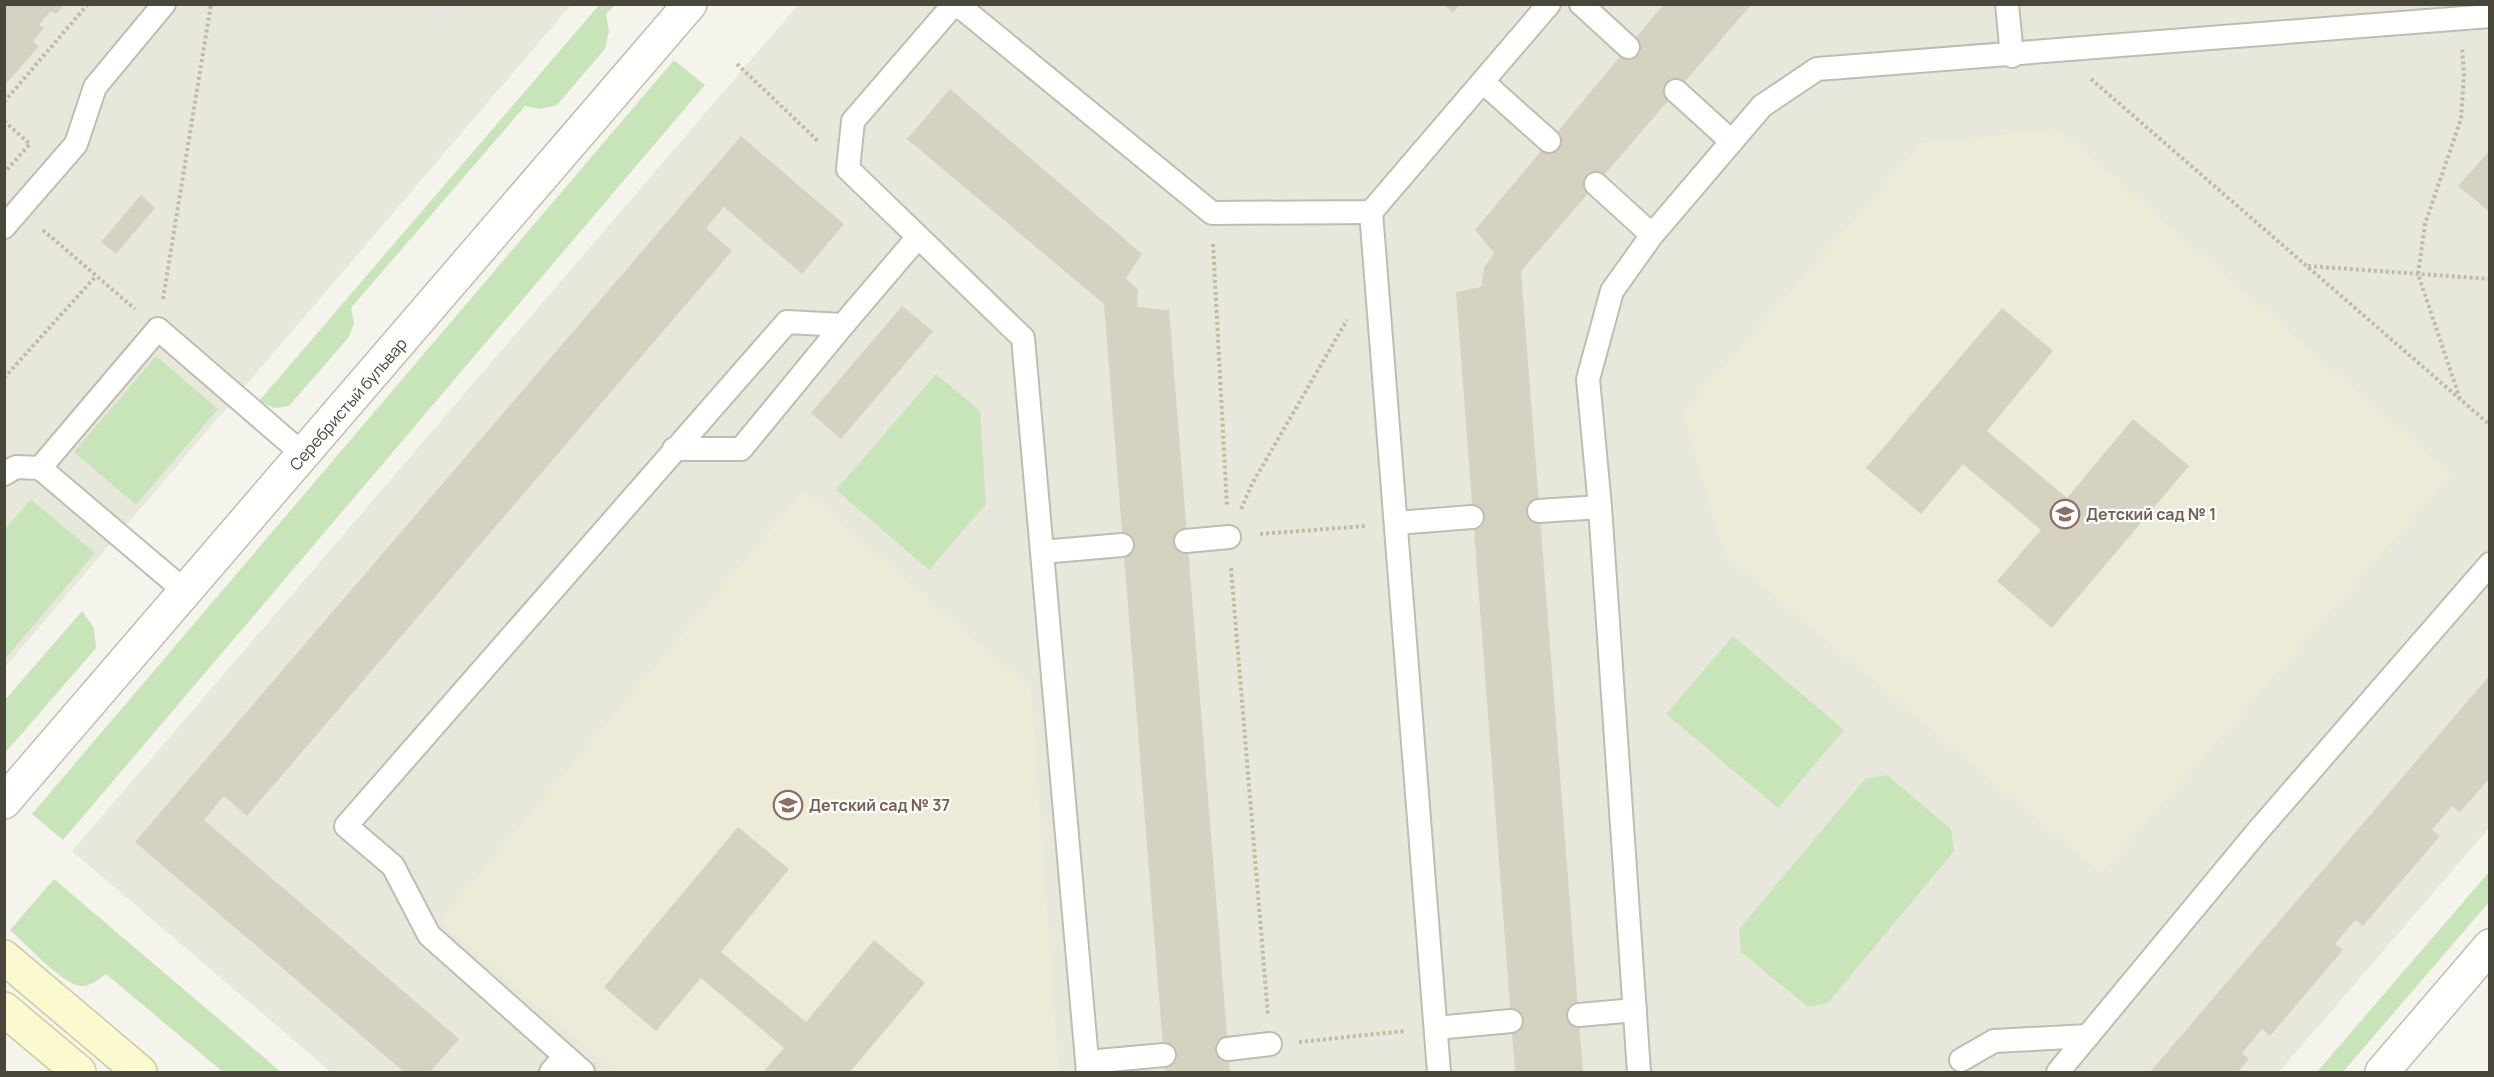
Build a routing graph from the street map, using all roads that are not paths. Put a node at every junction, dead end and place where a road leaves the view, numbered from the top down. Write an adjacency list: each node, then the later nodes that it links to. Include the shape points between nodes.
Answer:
1 (164, 4): 16 (lane, via 94,87 76,144)
2 (690, 4): 21 (street, Серебристый бульвар)
3 (956, 4): 15 (lane, via 1212,213); 18 (lane, via 853,121 848,169)
4 (1548, 4): 10 (lane)
5 (1581, 4): 8 (lane)
6 (2007, 4): 9 (lane)
7 (2490, 16): 9 (lane)
8 (1628, 47)
9 (2012, 56): 12 (lane, via 1817,69 1762,106)
10 (1483, 82): 13 (lane); 15 (lane)
11 (1676, 91): 12 (lane)
12 (1730, 140): 17 (lane)
13 (1549, 141)
14 (1596, 184): 17 (lane)
15 (1371, 212): 27 (lane)
16 (4, 227)
17 (1652, 235): 24 (lane, via 1612,291 1588,379)
18 (918, 237): 19 (lane); 31 (lane, via 1023,338)
19 (843, 325): 20 (lane, via 787,322); 20 (lane, via 741,449)
20 (674, 448): 47 (lane, via 346,826 393,866 429,935)
21 (304, 455): 22 (lane, via 158,329); 33 (street, Серебристый бульвар)
22 (40, 468): 23 (lane, via 16,467); 33 (lane)
23 (4, 474)
24 (1600, 507): 25 (lane); 38 (lane)
25 (1539, 512)
26 (1473, 517): 27 (lane)
27 (1396, 523): 41 (lane)
28 (1228, 537): 29 (lane)
29 (1186, 541)
30 (1122, 545): 31 (lane)
31 (1042, 552): 48 (lane)
32 (2490, 564): 42 (lane, via 2257,832)
33 (186, 592): 34 (street, Серебристый бульвар)
34 (4, 802)
35 (2490, 946): 55 (street)
36 (4, 957): 50 (street)
37 (4, 1009): 49 (street)
38 (1635, 1010): 39 (lane); 53 (lane)
39 (1579, 1016)
40 (1511, 1022): 41 (lane)
41 (1436, 1028): 52 (lane)
42 (2088, 1036): 46 (lane, via 1994,1041); 54 (lane)
43 (1270, 1044): 44 (lane)
44 (1228, 1048)
45 (1164, 1055): 48 (lane)
46 (1960, 1060)
47 (558, 1064): 51 (lane)
48 (1087, 1067)
49 (79, 1072)
50 (140, 1072)
51 (584, 1072)
52 (1439, 1072)
53 (1639, 1072)
54 (2058, 1072)
55 (2382, 1072)

